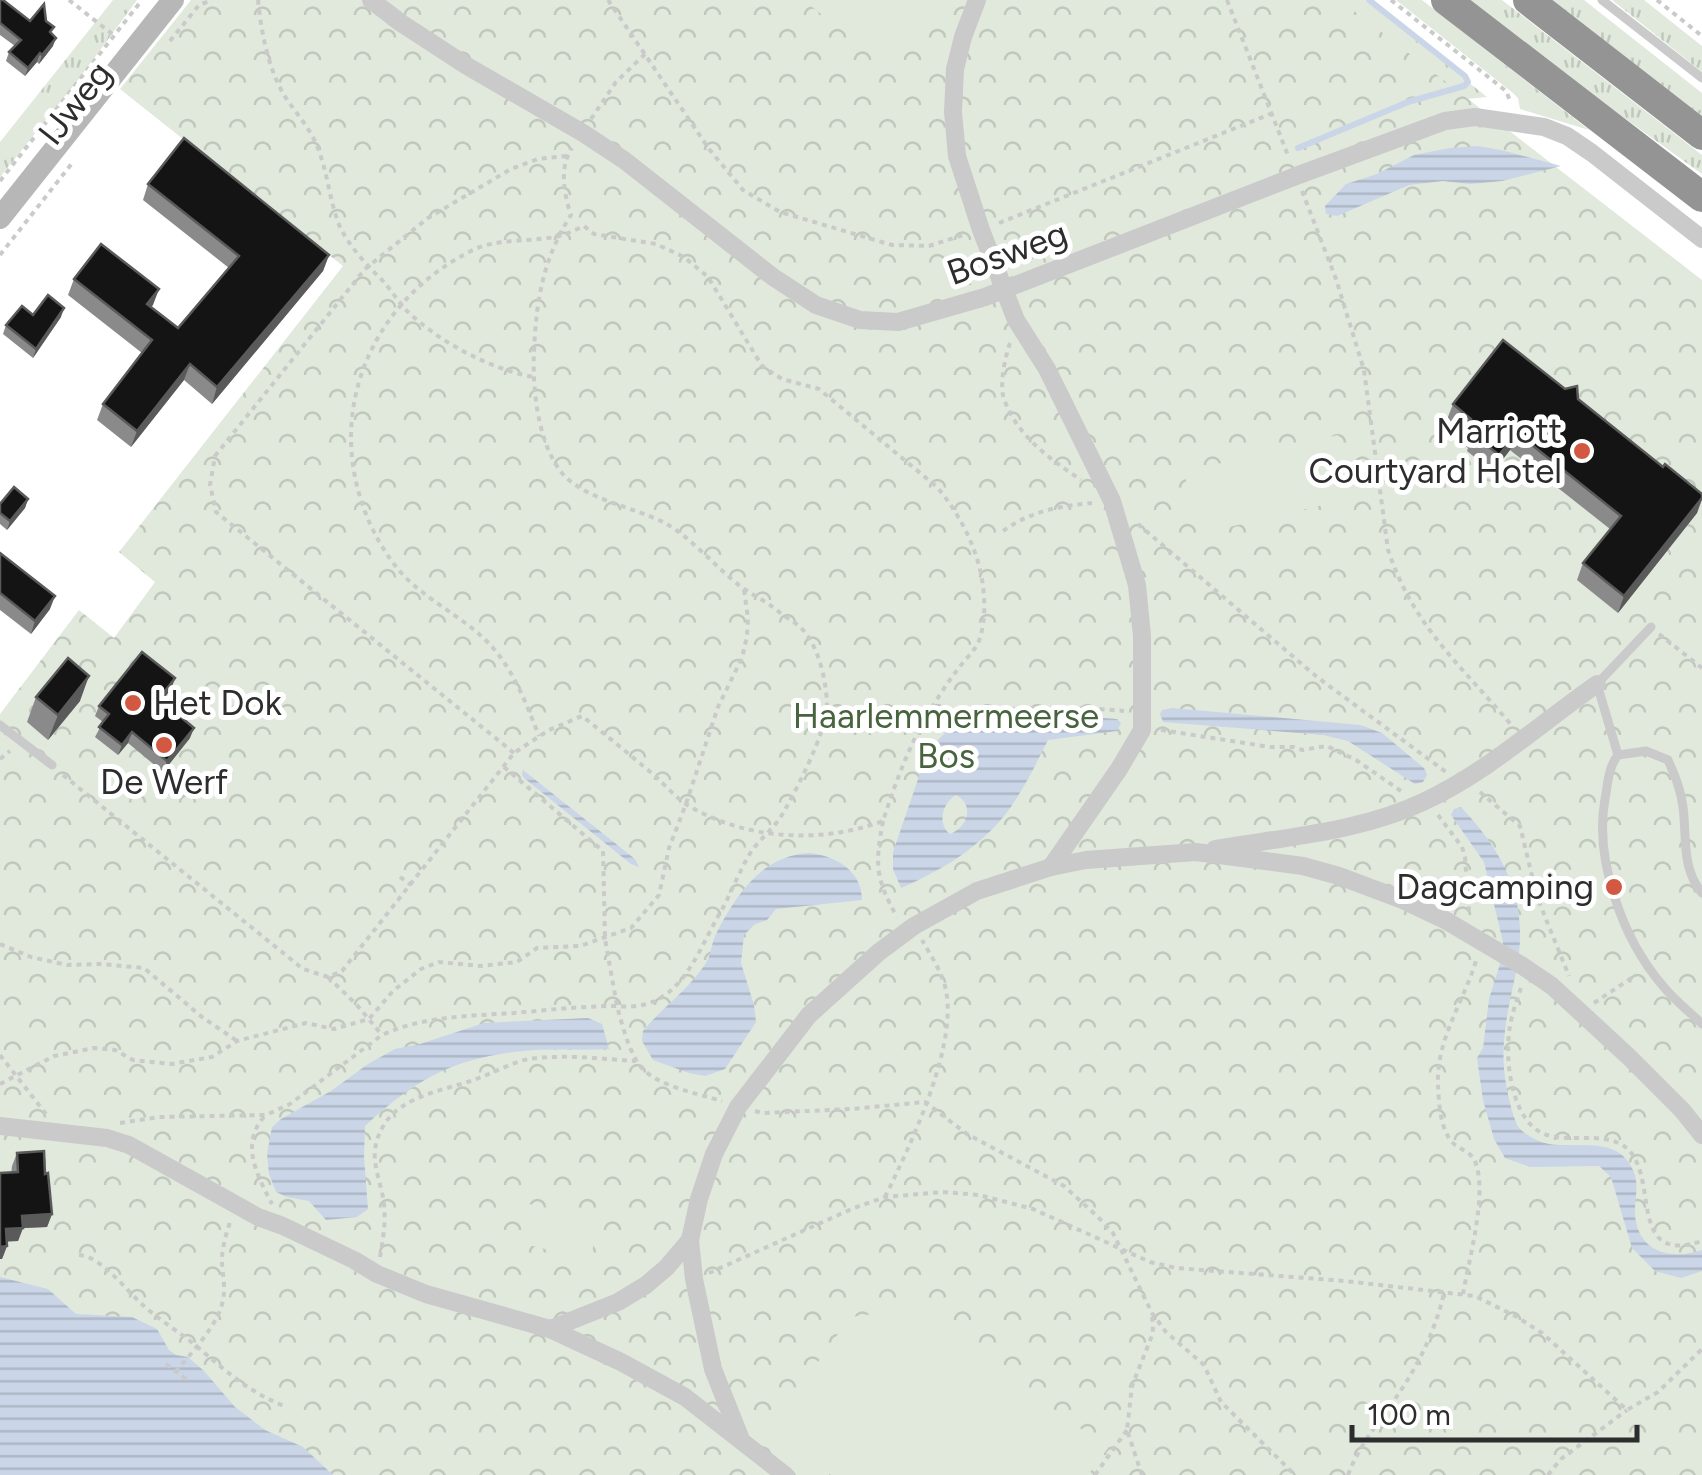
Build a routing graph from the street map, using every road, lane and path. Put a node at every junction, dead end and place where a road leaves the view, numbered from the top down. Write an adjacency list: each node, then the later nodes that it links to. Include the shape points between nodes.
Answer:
1 (69, 0): 16 (path)
2 (142, 0): 16 (path)
3 (173, 0): 16 (street, IJweg)
4 (212, 0): 17 (path, IJweg)
5 (258, 0): 34 (path, via 281,90 314,138 340,226)
6 (372, 0): 22 (street, Bosweg, via 466,66)
7 (608, 0): 18 (path)
8 (977, 0): 30 (street, via 955,69 952,112 956,156)
9 (1227, 0): 20 (path)
10 (1391, 0): 21 (path, via 1506,91)
11 (1446, 0): 28 (highway)
12 (1528, 0): 23 (highway)
13 (1602, 0): 19 (lane)
14 (1657, 0): 15 (path)
15 (1702, 36)
16 (124, 43): 27 (path); 29 (street, IJweg)
17 (162, 49)
18 (645, 54): 22 (path, via 616,82); 30 (path, via 743,190 780,212 892,246 929,246)
19 (1702, 78)
20 (1272, 113): 26 (path); 30 (path)
21 (1510, 121): 26 (street, Bosweg, via 1445,120); 32 (street, Bosweg, via 1566,136)
22 (583, 134): 25 (path); 35 (street, Bosweg, via 816,305 860,320 898,322)
23 (1702, 135)
24 (81, 152): 33 (path, IJweg)
25 (566, 156): 31 (path, via 570,215); 34 (path, via 511,169 428,218)
26 (1296, 176): 35 (street, Bosweg); 49 (path, via 1364,370 1396,572 1433,637)
27 (0, 181)
28 (1702, 197)
29 (0, 218)
30 (981, 230): 35 (street)
31 (557, 237): 36 (path, via 476,249 428,277); 38 (path, via 540,287); 45 (path, via 584,226 684,257 708,277 762,366 819,389 950,502 981,569 983,622 978,643)
32 (1702, 239)
33 (0, 256)
34 (368, 267): 36 (path); 50 (path, via 215,456 210,485 216,512)
35 (1004, 290): 37 (street)
36 (402, 305): 38 (path, via 478,360); 48 (path, via 389,317 356,389 349,442 362,504 406,578 492,647 515,679)
37 (1016, 320): 39 (street, via 1048,369); 39 (path, via 1003,397 1026,439)
38 (533, 376): 41 (path, via 552,460 572,483 667,524)
39 (1112, 501): 40 (path, via 1058,506); 46 (street, via 1137,586); 55 (path, via 1317,677)
40 (1003, 531)
41 (743, 589): 57 (path, via 748,618 742,658); 59 (path, via 808,635 822,668 827,707 824,730)
42 (1652, 628): 43 (path); 44 (lane)
43 (1702, 668)
44 (1597, 684): 49 (street); 51 (lane)
45 (930, 711): 46 (path, via 1100,708); 58 (path)
46 (1143, 721): 56 (path, via 1270,747 1327,746); 61 (street, via 1119,769)
47 (0, 725): 52 (lane)
48 (540, 736): 50 (path); 57 (path, via 582,716)
49 (1523, 738): 55 (street)
50 (514, 754): 53 (path)
51 (1618, 755): 64 (lane, via 1646,752 1668,760 1678,782 1692,881); 71 (lane, via 1602,816 1609,879 1628,933)
52 (52, 765)
53 (504, 767): 63 (path); 66 (path, via 603,851)
54 (67, 778): 70 (path)
55 (1463, 781): 56 (street); 75 (path, via 1520,826 1537,897)
56 (1422, 803): 60 (street, via 1334,829); 67 (path, via 1462,847)
57 (686, 804): 59 (path, via 721,822); 66 (path, via 659,895 631,928)
58 (883, 822): 59 (path, via 830,836); 65 (path, via 878,876)
59 (768, 832): 74 (path, via 680,984 650,1003)
60 (1196, 852): 61 (street); 67 (street, via 1339,876)
61 (1051, 867): 65 (street, via 977,891)
62 (400, 876): 63 (path)
63 (410, 885): 73 (path, via 342,971)
64 (1702, 893)
65 (910, 929): 84 (path, via 942,975 947,994 943,1054); 85 (street, via 810,1015)
66 (604, 938): 74 (path); 76 (path, via 537,948 517,962 439,962 420,969)
67 (1483, 943): 72 (street); 101 (path, via 1438,1072 1450,1140 1476,1164 1478,1217)
68 (0, 944): 79 (path, via 68,964 144,968)
69 (293, 948): 70 (path)
70 (287, 956): 73 (path)
71 (1649, 967): 75 (path); 77 (lane)
72 (1525, 968): 75 (street); 95 (path, via 1508,1056 1519,1110 1534,1130 1550,1136 1620,1142 1634,1156 1656,1234 1685,1247)
73 (328, 976): 76 (path)
74 (617, 1006): 78 (path, via 466,1014); 81 (path)
75 (1580, 1010): 89 (street)
76 (368, 1019): 78 (path); 79 (path, via 334,1029 306,1023)
77 (1702, 1024)
78 (382, 1035): 86 (path, via 290,1104)
79 (237, 1041): 82 (path, via 212,1057 171,1064 94,1048 54,1056)
80 (0, 1055): 82 (path)
81 (636, 1061): 85 (path, via 656,1079); 98 (path, via 527,1060 400,1108 375,1147 384,1204)
82 (18, 1076): 83 (path); 88 (path)
83 (0, 1084)
84 (925, 1102): 85 (path, via 763,1112); 91 (path); 96 (path, via 967,1134 1064,1186)
85 (738, 1106): 94 (street, via 714,1154)
86 (266, 1114): 90 (path, via 159,1117); 93 (path, via 250,1144)
87 (0, 1126): 88 (street)
88 (60, 1134): 90 (street)
89 (1702, 1134)
90 (82, 1136): 92 (street, via 129,1145)
91 (884, 1197): 96 (path, via 979,1195 1033,1209); 99 (path)
92 (236, 1206): 93 (street); 104 (path, via 225,1238 222,1304)
93 (283, 1226): 98 (street)
94 (690, 1240): 99 (street); 103 (street, via 646,1285)
95 (1702, 1241)
96 (1124, 1250): 100 (path, via 1176,1268); 102 (path)
97 (79, 1255): 104 (path, via 104,1268)
98 (377, 1274): 103 (street)
99 (694, 1279): 112 (street, via 713,1369)
100 (1444, 1293): 101 (path); 117 (path, via 1415,1368)
101 (1463, 1294): 110 (path, via 1542,1334)
102 (1152, 1313): 111 (path, via 1153,1333 1132,1386); 116 (path, via 1204,1365 1221,1402)
103 (550, 1329): 112 (street, via 685,1397)
104 (196, 1346): 107 (path); 109 (path, via 232,1378)
105 (1702, 1349): 110 (path, via 1658,1392)
106 (166, 1364): 107 (path)
107 (176, 1372): 108 (path)
108 (187, 1380)
109 (284, 1406)
110 (1627, 1410): 118 (path)
111 (1127, 1430): 114 (path); 115 (path)
112 (740, 1438): 113 (street)
113 (785, 1475)
114 (1095, 1475)
115 (1142, 1475)
116 (1294, 1475)
117 (1348, 1475)
118 (1548, 1475)

